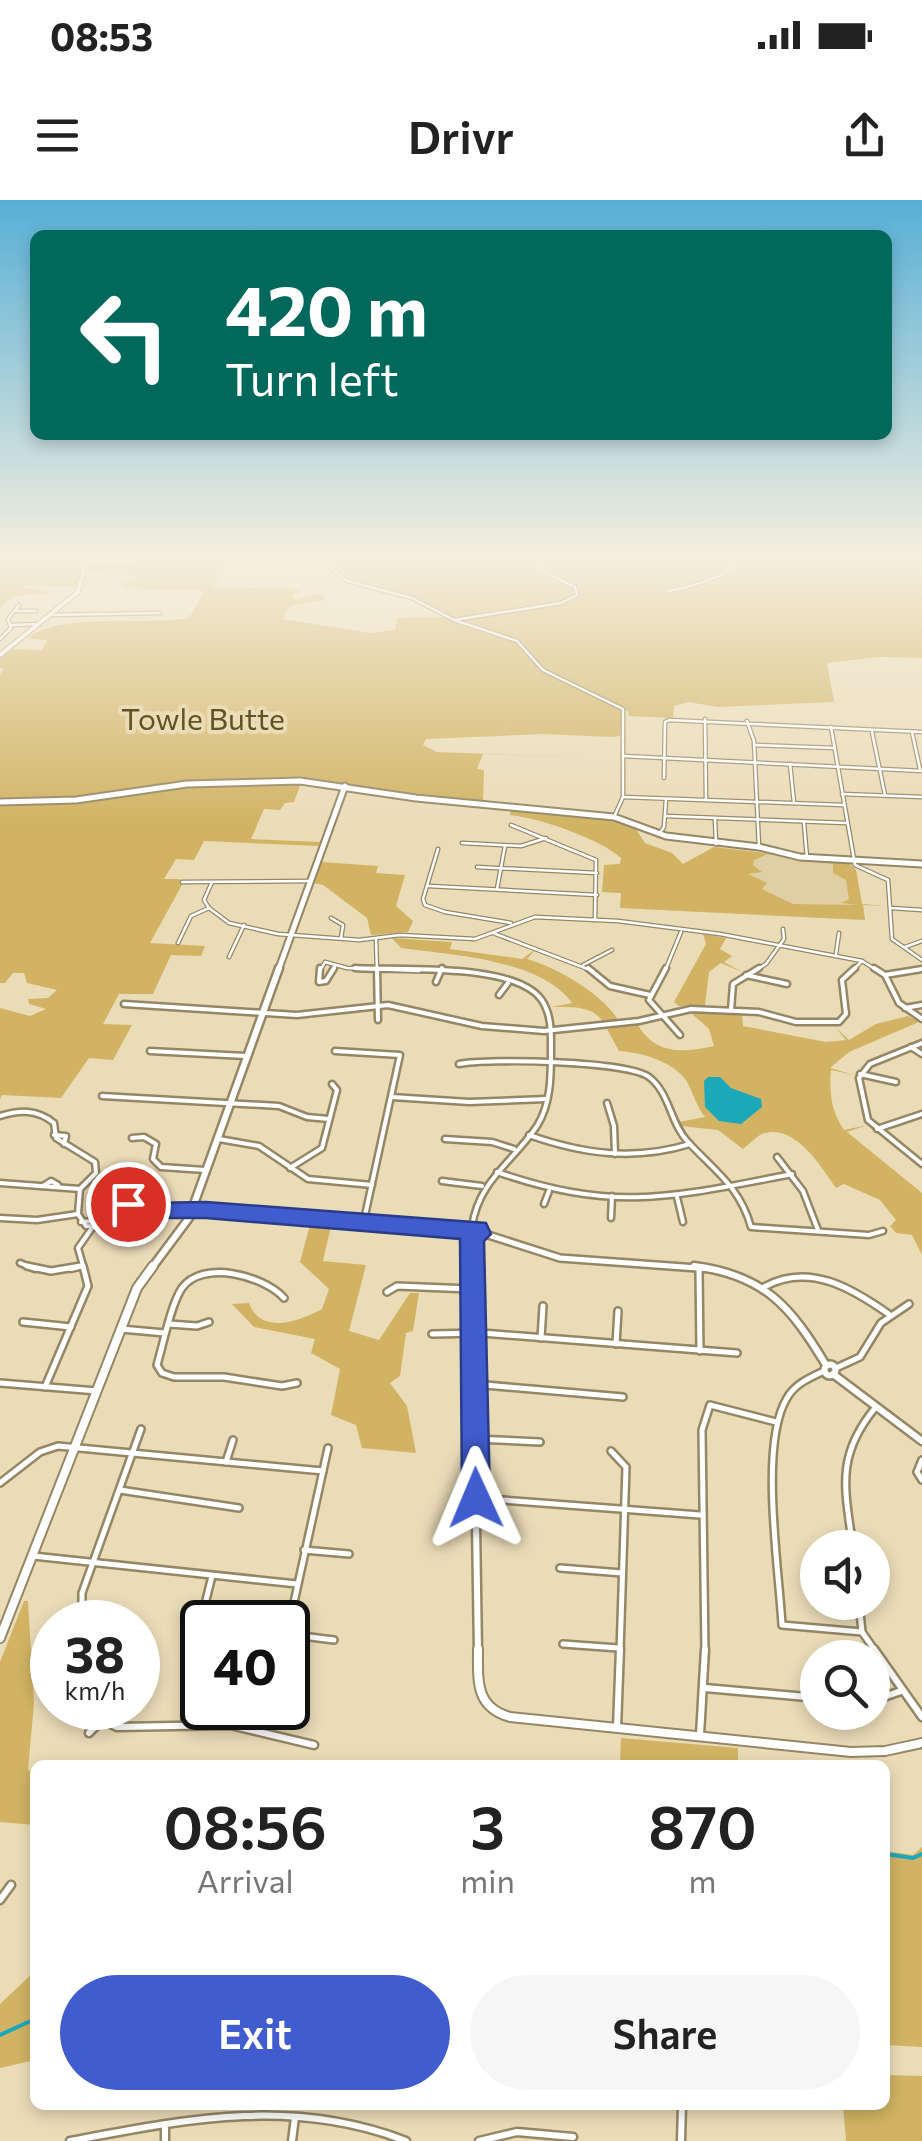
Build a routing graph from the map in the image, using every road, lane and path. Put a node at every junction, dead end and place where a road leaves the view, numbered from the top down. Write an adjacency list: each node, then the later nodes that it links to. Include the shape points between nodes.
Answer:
1 (522, 646): 12 (street, via 544,670 622,707)
2 (705, 719): 3 (street); 13 (street, via 666,721); 14 (street)
3 (747, 721): 4 (street); 10 (street)
4 (788, 723): 5 (street); 7 (street)
5 (830, 727): 6 (street); 11 (street)
6 (872, 729): 8 (street); 18 (street)
7 (790, 730)
8 (912, 731): 9 (street); 19 (street)
9 (922, 732)
10 (754, 745): 11 (street); 15 (street)
11 (834, 748): 17 (street)
12 (623, 756): 13 (street); 23 (street)
13 (664, 758): 14 (street); 20 (street)
14 (705, 760): 15 (street); 27 (street)
15 (755, 762): 16 (street); 29 (street)
16 (790, 764): 17 (street); 30 (street)
17 (838, 766): 18 (street); 22 (street)
18 (879, 768): 19 (street); 24 (street)
19 (922, 770)
20 (664, 778)
21 (345, 786): 28 (main road, via 252,781); 32 (main road); 53 (main road)
22 (841, 794): 24 (street); 31 (street)
23 (623, 795): 26 (street); 32 (street)
24 (885, 795): 25 (street)
25 (922, 797)
26 (666, 799): 27 (street); 33 (street)
27 (706, 800): 29 (street)
28 (0, 802)
29 (758, 802): 30 (street); 35 (street)
30 (794, 803): 31 (street)
31 (843, 804): 37 (street)
32 (614, 816): 39 (main road)
33 (666, 816): 34 (street); 39 (street)
34 (715, 819): 35 (street); 42 (street)
35 (758, 820): 36 (street); 44 (street)
36 (804, 822): 37 (street); 46 (street)
37 (848, 823): 47 (street)
38 (511, 824): 40 (street)
39 (659, 834): 42 (main road)
40 (547, 837): 43 (street); 51 (street, via 594,857)
41 (462, 843): 43 (street)
42 (716, 844): 44 (main road)
43 (506, 846): 50 (street)
44 (759, 847): 46 (main road)
45 (438, 849): 55 (street)
46 (807, 858): 47 (main road)
47 (854, 860): 48 (main road); 59 (street, via 888,880)
48 (922, 864)
49 (477, 867): 50 (street)
50 (501, 868): 51 (street); 56 (street)
51 (598, 873): 57 (street)
52 (213, 880): 53 (street); 54 (street); 58 (street, via 204,900)
53 (310, 881): 69 (main road)
54 (182, 882)
55 (429, 886): 56 (street); 63 (street, via 423,902 433,910)
56 (498, 890): 57 (street)
57 (597, 895): 62 (street)
58 (209, 908): 64 (street); 73 (street, via 191,916)
59 (891, 908): 60 (street); 75 (street, via 892,939)
60 (922, 910)
61 (331, 918): 70 (street, via 343,925)
62 (596, 920): 63 (street); 66 (street)
63 (511, 923): 67 (street)
64 (244, 925): 69 (street); 78 (street)
65 (783, 929): 74 (street)
66 (682, 930): 74 (street); 92 (street)
67 (493, 933): 71 (street, via 465,940); 81 (street)
68 (840, 933): 77 (street)
69 (291, 936): 70 (street); 98 (main road)
70 (340, 938): 71 (street)
71 (376, 939): 85 (street)
72 (922, 941): 75 (street)
73 (178, 943)
74 (780, 947): 77 (street); 86 (street)
75 (905, 947): 79 (street)
76 (612, 950): 81 (street)
77 (836, 954): 80 (street)
78 (230, 958)
79 (922, 960)
80 (862, 962): 87 (street); 97 (street, via 842,980 846,1016 826,1024)
81 (583, 965): 92 (street, via 610,986)
82 (334, 967): 85 (street)
83 (442, 968): 85 (street); 88 (street); 89 (street)
84 (922, 969): 87 (street)
85 (377, 970): 95 (street)
86 (746, 974): 90 (street); 97 (street, via 732,984)
87 (886, 975): 96 (street)
88 (436, 982)
89 (509, 982): 91 (street); 102 (street, via 542,1000)
90 (787, 984)
91 (498, 995)
92 (650, 996): 99 (street, via 651,1007)
93 (124, 1004): 98 (street)
94 (922, 1004): 96 (street)
95 (378, 1005): 98 (street); 101 (street); 102 (street, via 482,1026)
96 (906, 1008): 100 (street)
97 (731, 1010): 99 (street)
98 (264, 1013): 109 (main road)
99 (662, 1015): 102 (street); 103 (street)
100 (922, 1019)
101 (378, 1020)
102 (551, 1030): 111 (street)
103 (680, 1036)
104 (922, 1042): 105 (street)
105 (911, 1047): 108 (street); 112 (street)
106 (335, 1050): 116 (street, via 400,1055)
107 (150, 1051): 109 (street)
108 (922, 1054)
109 (248, 1056): 118 (main road)
110 (460, 1064): 111 (street)
111 (550, 1064): 117 (street); 128 (street, via 637,1070 658,1082 675,1125)
112 (860, 1074): 113 (street); 123 (street, via 863,1108)
113 (896, 1082)
114 (332, 1084): 122 (street, via 337,1090)
115 (102, 1096): 118 (street)
116 (392, 1097): 117 (street); 139 (street)
117 (546, 1099): 124 (street, via 543,1118)
118 (230, 1103): 122 (street); 126 (main road)
119 (607, 1103): 130 (street)
120 (922, 1114): 123 (street)
121 (0, 1116): 142 (street, via 22,1111 54,1123 64,1144 97,1165)
122 (328, 1119): 133 (street, via 319,1151)
123 (878, 1129): 132 (street)
124 (528, 1136): 129 (street); 130 (street)
125 (132, 1138): 134 (street, via 154,1140 154,1162 161,1167)
126 (217, 1139): 133 (street, via 254,1144); 134 (main road)
127 (445, 1139): 129 (street)
128 (691, 1144): 130 (street, via 650,1155); 140 (street)
129 (515, 1149): 135 (street)
130 (615, 1154)
131 (777, 1158): 136 (street)
132 (920, 1160)
133 (290, 1168): 139 (street, via 313,1181)
134 (205, 1170): 148 (main road)
135 (497, 1172): 141 (street); 143 (street)
136 (792, 1174): 140 (street); 158 (street)
137 (442, 1180): 141 (street)
138 (0, 1184): 142 (street)
139 (372, 1184): 154 (street)
140 (733, 1184): 145 (street); 158 (street, via 751,1227)
141 (483, 1187): 156 (street)
142 (80, 1189): 149 (street)
143 (550, 1191): 144 (street); 146 (street)
144 (612, 1196): 145 (street); 152 (street)
145 (677, 1197): 153 (street)
146 (544, 1204)
147 (142, 1210): 148 (street); 150 (street); 150 (street, via 128,1204 125,1210)
148 (191, 1211): 154 (street); 175 (main road, via 146,1272)
149 (78, 1214): 151 (street); 155 (street, via 81,1222 94,1221)
150 (133, 1215): 155 (street, via 115,1227)
151 (0, 1218)
152 (611, 1218)
153 (683, 1222)
154 (363, 1224): 156 (street)
155 (94, 1228): 161 (street, via 78,1248)
156 (468, 1229): 159 (street)
157 (883, 1231): 158 (street)
158 (818, 1232)
159 (476, 1234): 162 (street, via 507,1237 558,1257); 164 (street)
160 (20, 1263): 161 (street, via 58,1271)
161 (84, 1266): 174 (street, via 88,1286)
162 (699, 1268): 163 (street); 181 (street)
163 (764, 1287): 170 (street, via 786,1276 820,1279 854,1290); 183 (street, via 788,1308)
164 (473, 1289): 165 (street, via 398,1286); 178 (street)
165 (387, 1292)
166 (284, 1298): 173 (street, via 258,1279 208,1275 188,1280)
167 (909, 1304): 170 (street)
168 (543, 1306): 179 (street)
169 (618, 1311): 180 (street)
170 (890, 1316): 184 (street, via 860,1357)
171 (23, 1322): 174 (street)
172 (209, 1322): 173 (street)
173 (168, 1324): 176 (street)
174 (71, 1327): 188 (street)
175 (121, 1329): 176 (street); 189 (main road)
176 (165, 1333): 186 (street, via 158,1370 174,1378)
177 (432, 1334): 178 (street)
178 (474, 1334): 179 (street); 187 (street)
179 (541, 1338): 180 (street)
180 (616, 1344): 181 (street)
181 (700, 1350): 182 (street)
182 (736, 1353)
183 (825, 1368): 184 (street); 192 (street, via 796,1387)
184 (834, 1371): 191 (street)
185 (0, 1383): 188 (street)
186 (297, 1383)
187 (474, 1384): 190 (street); 194 (street)
188 (45, 1387): 189 (street)
189 (97, 1391): 198 (main road)
190 (622, 1397)
191 (878, 1404): 196 (street); 212 (street, via 855,1430 844,1460)
192 (776, 1422): 211 (street, via 710,1405 701,1437); 224 (street, via 782,1625)
193 (141, 1429): 201 (street)
194 (475, 1439): 197 (street); 208 (street)
195 (233, 1440): 203 (street)
196 (922, 1441)
197 (540, 1442)
198 (75, 1447): 201 (street); 206 (street, via 36,1452); 215 (main road)
199 (328, 1448): 204 (street)
200 (611, 1451): 210 (street, via 626,1468)
201 (134, 1452): 203 (street); 207 (street)
202 (922, 1460): 205 (street)
203 (226, 1462): 204 (street)
204 (322, 1471): 213 (street)
205 (922, 1480)
206 (0, 1483)
207 (120, 1490): 209 (street); 216 (street)
208 (476, 1498): 210 (street); 234 (street, via 478,1690 485,1706 499,1715)
209 (238, 1508)
210 (625, 1508): 211 (street); 218 (street)
211 (702, 1515): 229 (street)
212 (851, 1530)
213 (304, 1550): 214 (street); 220 (street)
214 (349, 1554)
215 (32, 1556): 216 (street); 225 (main road)
216 (93, 1562): 219 (street); 221 (street)
217 (560, 1568): 218 (street)
218 (622, 1572): 228 (street)
219 (212, 1575): 220 (street); 222 (street)
220 (297, 1584): 226 (street, via 291,1616 296,1630 310,1639)
221 (80, 1600)
222 (205, 1600)
223 (861, 1620): 224 (street)
224 (862, 1632): 230 (street)
225 (0, 1638)
226 (334, 1640)
227 (562, 1644): 228 (street)
228 (620, 1648): 234 (street)
229 (705, 1688): 232 (street); 238 (street)
230 (903, 1690): 231 (street); 233 (street)
231 (890, 1695)
232 (800, 1696)
233 (922, 1717)
234 (617, 1728): 238 (street)
235 (92, 1730): 237 (street)
236 (251, 1730): 240 (street)
237 (89, 1733)
238 (700, 1736): 239 (street, via 852,1752)
239 (922, 1743)
240 (314, 1745)
241 (11, 1885): 242 (street)
242 (0, 1900)
243 (682, 2110): 252 (street)
244 (295, 2117): 245 (street); 249 (street); 250 (street, via 336,2119)
245 (165, 2125): 247 (street); 248 (street)
246 (573, 2137): 251 (street, via 517,2132)
247 (70, 2141)
248 (164, 2141)
249 (292, 2141)
250 (406, 2141)
251 (480, 2141)
252 (682, 2141)

